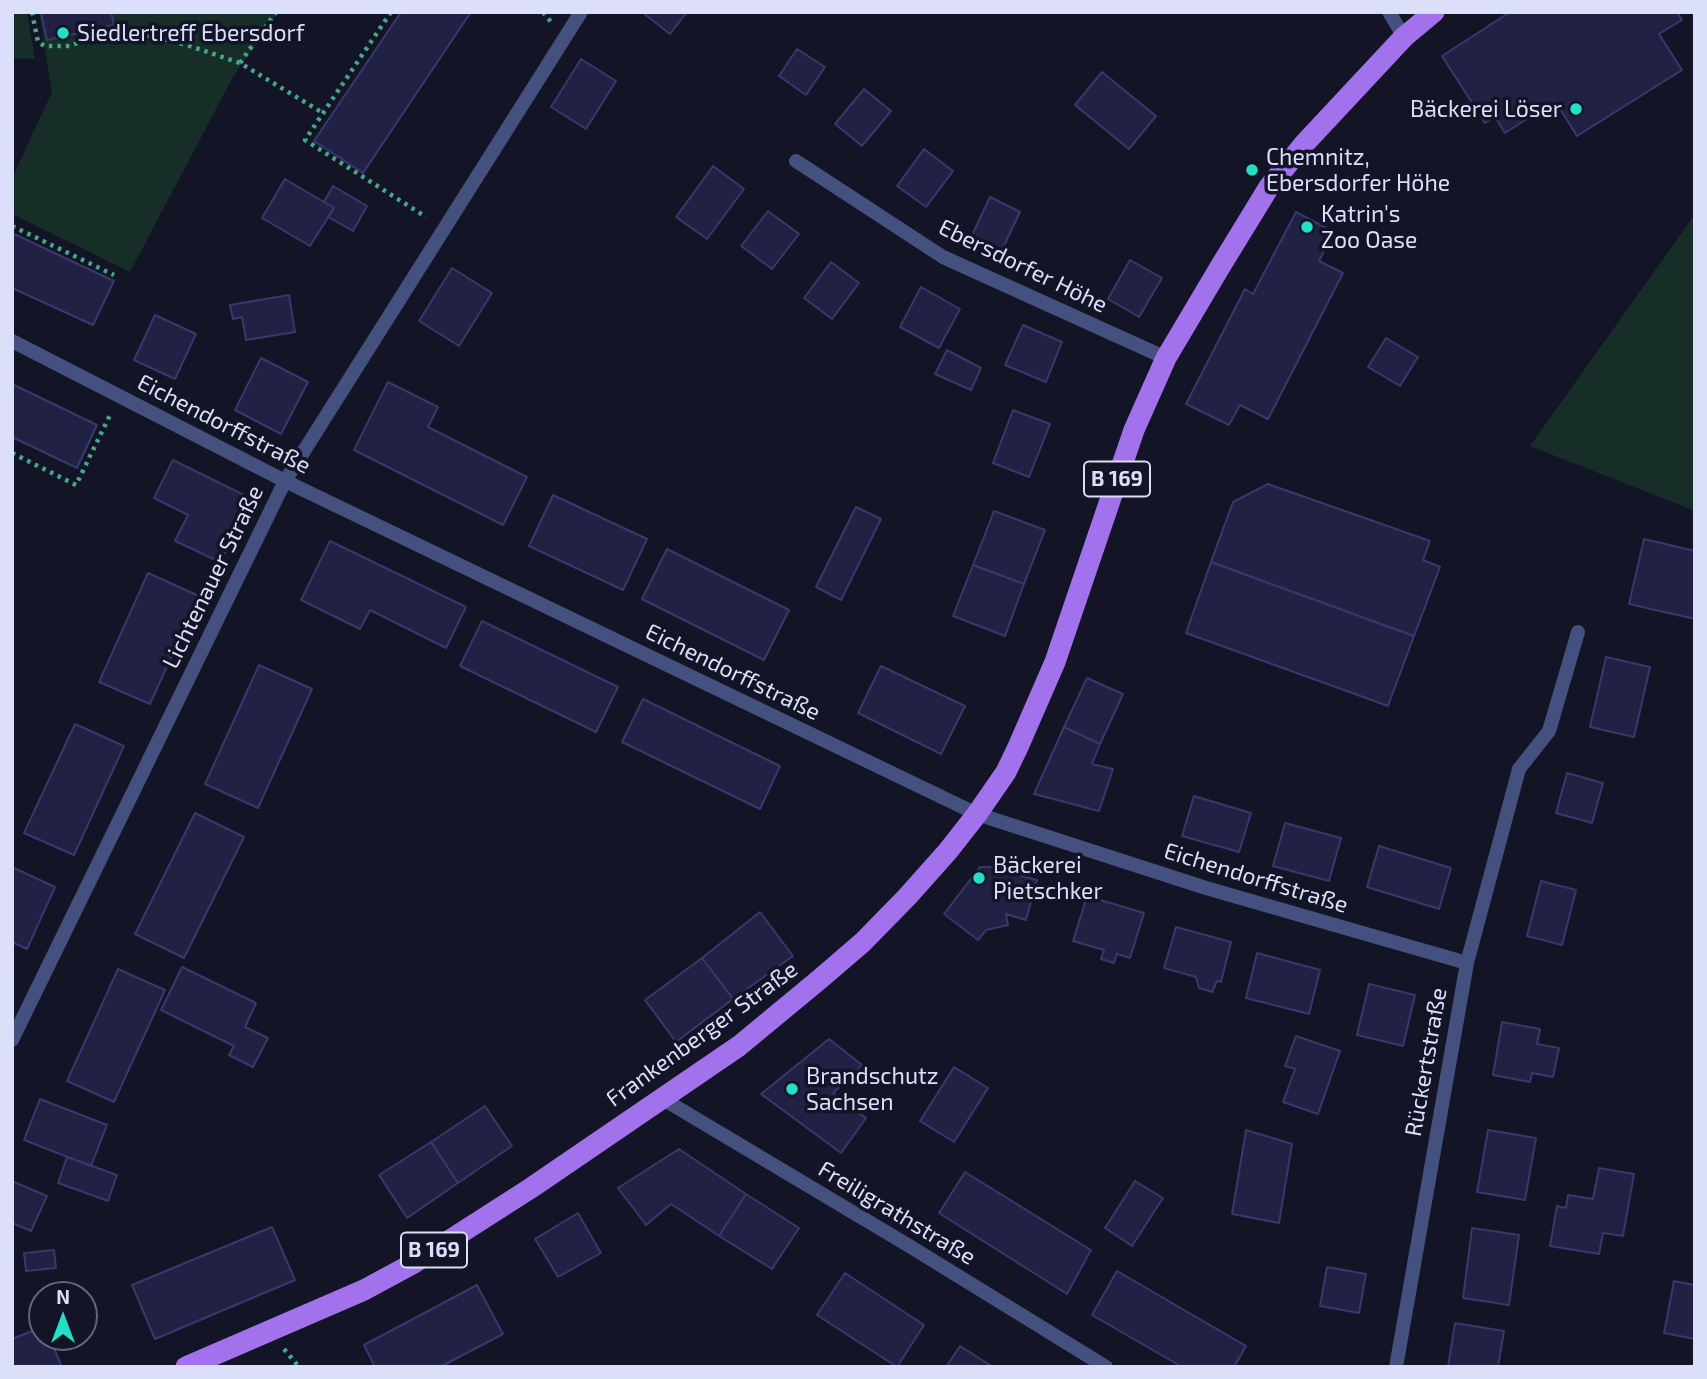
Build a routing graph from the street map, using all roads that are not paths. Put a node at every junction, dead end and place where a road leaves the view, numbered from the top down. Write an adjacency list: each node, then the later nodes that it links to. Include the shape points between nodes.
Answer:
1 (581, 12): 8 (street, Lichtenauer Straße)
2 (1389, 12): 4 (street)
3 (1434, 12): 4 (main road, Frankenberger Straße / B 169)
4 (1404, 37): 7 (main road, Frankenberger Straße / B 169, via 1269,187)
5 (796, 161): 7 (street, Ebersdorfer Höhe, via 943,257)
6 (12, 341): 8 (street, Eichendorffstraße)
7 (1166, 358): 10 (main road, Frankenberger Straße / B 169, via 1134,430 1038,705 1006,772)
8 (285, 481): 10 (street, Eichendorffstraße); 12 (street, Lichtenauer Straße)
9 (1578, 632): 11 (street, Rückertstraße, via 1549,731 1519,769)
10 (977, 814): 11 (street, Eichendorffstraße, via 1206,888); 13 (main road, Frankenberger Straße / B 169, via 863,942 739,1046)
11 (1467, 963): 16 (street, Rückertstraße)
12 (12, 1040)
13 (663, 1099): 14 (main road, Frankenberger Straße / B 169, via 414,1263 364,1290); 15 (street, Freiligrathstraße)
14 (186, 1367)
15 (1106, 1367)
16 (1396, 1367)

